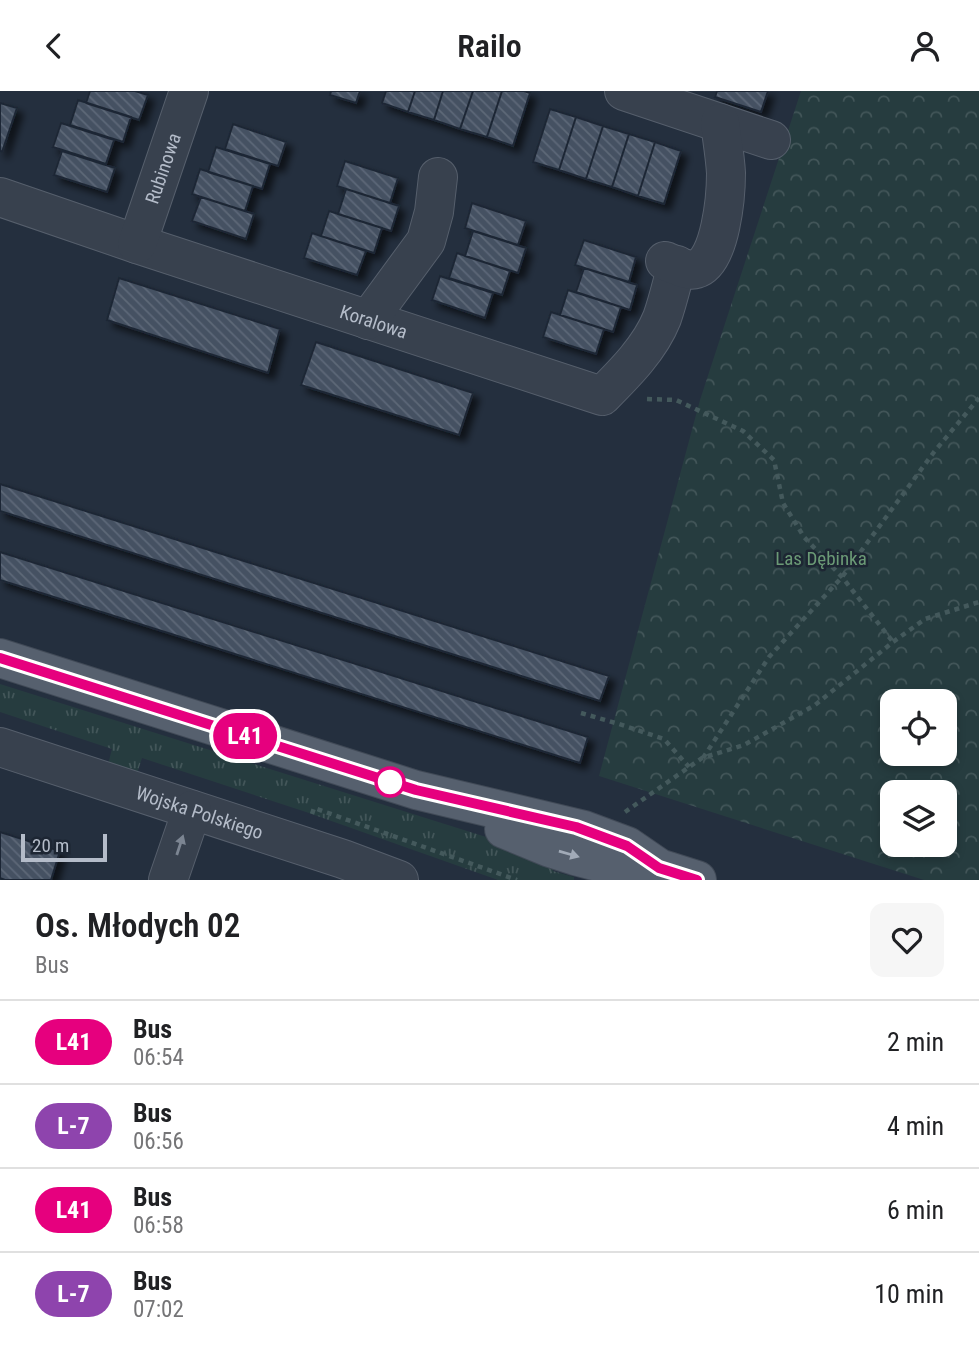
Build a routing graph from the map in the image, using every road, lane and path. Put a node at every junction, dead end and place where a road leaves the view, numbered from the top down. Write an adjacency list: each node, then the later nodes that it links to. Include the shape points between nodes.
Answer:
1 (189, 91): 7 (street, Rubinowa)
2 (624, 91): 3 (street)
3 (702, 109): 4 (street); 9 (street, via 726,172 715,248 698,269 671,263 662,319 646,346)
4 (771, 140)
5 (438, 177): 8 (street, via 426,241)
6 (0, 197): 7 (street, Koralowa)
7 (137, 244): 8 (street, Koralowa)
8 (368, 320): 9 (street, Koralowa)
9 (603, 396): 11 (path, via 676,400 743,431 774,460 783,503 804,537)
10 (979, 398): 11 (path)
11 (842, 577): 13 (path); 17 (path, via 769,657)
12 (979, 602): 13 (path, via 925,619)
13 (892, 642): 17 (path, via 816,705 744,745)
14 (0, 659): 21 (main road, via 416,790 576,827 627,846)
15 (581, 713): 18 (path, via 664,739)
16 (0, 747): 19 (street, Wojska Polskiego)
17 (702, 758): 18 (path)
18 (689, 767): 20 (path)
19 (192, 810): 22 (street, one-way to 19); 23 (street, Wojska Polskiego)
20 (621, 815)
21 (657, 874): 24 (main road)
22 (168, 880)
23 (399, 880)
24 (697, 880)

